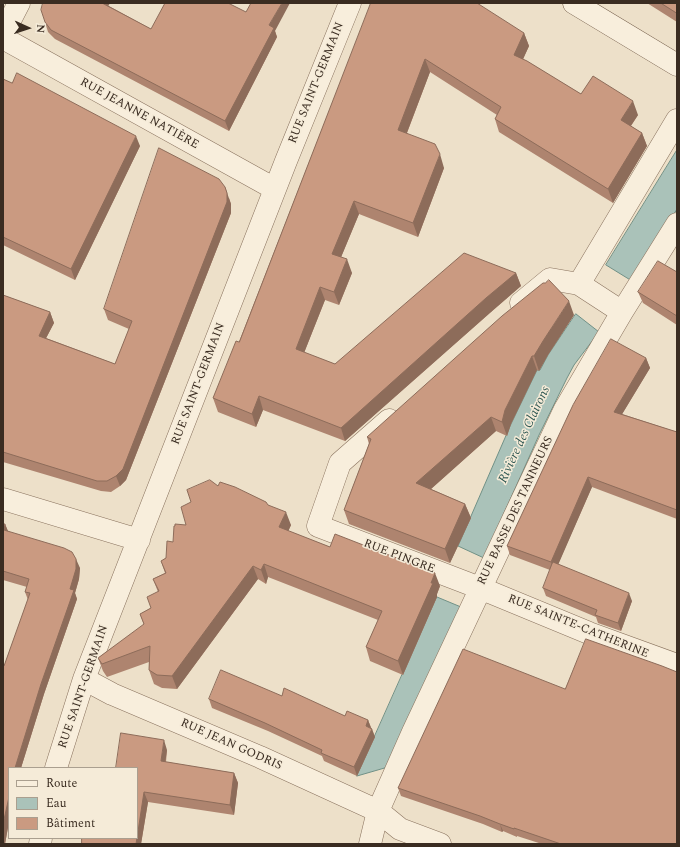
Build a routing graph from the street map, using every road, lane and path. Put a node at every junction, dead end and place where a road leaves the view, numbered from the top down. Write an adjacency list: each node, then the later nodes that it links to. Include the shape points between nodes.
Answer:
1 (19, 3): 4 (street)
2 (350, 3): 8 (street, RUE SAINT-GERMAIN)
3 (574, 3): 6 (street)
4 (3, 34)
5 (3, 38): 8 (street, RUE JEANNE NATIÈRE)
6 (677, 65)
7 (677, 120): 10 (street)
8 (275, 189): 15 (street, RUE SAINT-GERMAIN)
9 (677, 224): 11 (street, RUE BASSE DES TANNEURS)
10 (579, 284): 11 (street); 12 (street, via 550,279)
11 (622, 312): 16 (street, RUE BASSE DES TANNEURS, via 564,409)
12 (505, 316)
13 (405, 405): 16 (street, RUE PINGRE, via 340,463 318,526)
14 (3, 499): 15 (street)
15 (139, 540): 18 (street, RUE SAINT-GERMAIN)
16 (480, 588): 17 (street, RUE SAINTE-CATHERINE); 20 (street, RUE BASSE DES TANNEURS)
17 (677, 666)
18 (84, 679): 19 (street, RUE SAINT-GERMAIN); 20 (street, RUE JEAN GODRIS, via 112,694)
19 (56, 767)
20 (378, 811): 21 (street, RUE BASSE DES TANNEURS); 22 (street, RUE JEAN GODRIS, via 400,829)
21 (370, 844)
22 (440, 844)

